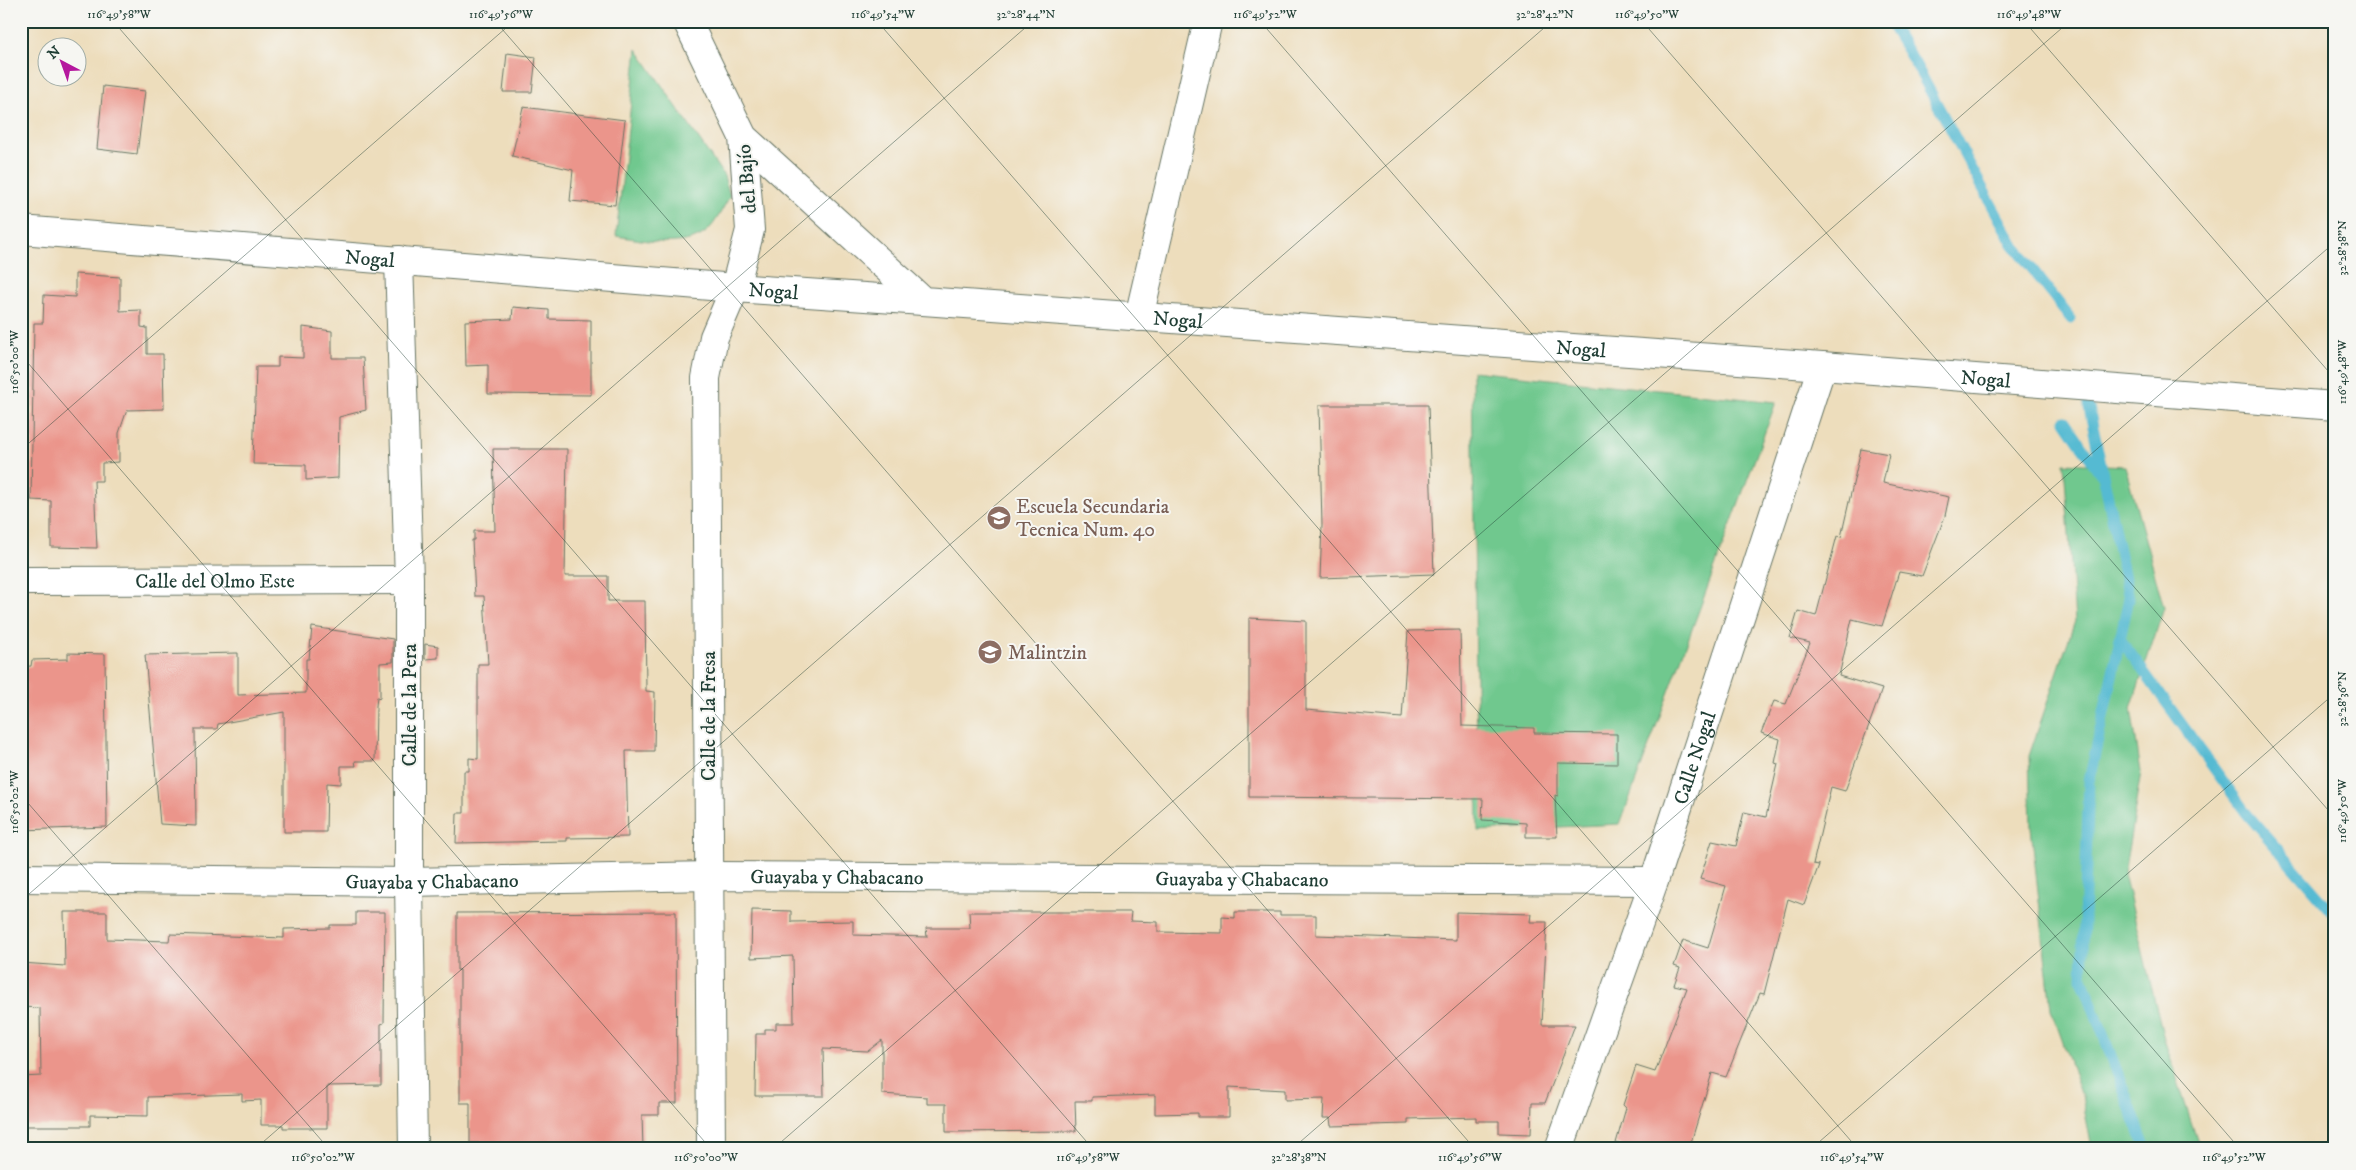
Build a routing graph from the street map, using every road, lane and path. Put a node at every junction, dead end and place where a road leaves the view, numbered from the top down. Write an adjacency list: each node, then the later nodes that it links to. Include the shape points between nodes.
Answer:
1 (687, 21): 3 (street, del Bajío)
2 (1208, 21): 8 (street)
3 (743, 137): 6 (street, del Bajío, via 750,230); 7 (street)
4 (21, 230): 5 (street, Nogal)
5 (399, 260): 6 (street, Nogal); 11 (street, Calle de la Pera)
6 (735, 288): 7 (street, Nogal); 13 (street, Calle de la Fresa, via 714,337 706,378)
7 (923, 301): 8 (street, Nogal)
8 (1139, 317): 9 (street, Nogal)
9 (1822, 366): 10 (street, Nogal); 15 (street, Calle Nogal)
10 (2335, 406)
11 (409, 580): 12 (street, Calle del Olmo Este); 16 (street, Calle de la Pera)
12 (21, 581)
13 (710, 876): 15 (street, Guayaba y Chabacano); 16 (street, Guayaba y Chabacano); 18 (street, Calle de la Fresa)
14 (21, 878): 16 (street, Guayaba y Chabacano)
15 (1654, 881): 19 (street, Calle Nogal)
16 (409, 882): 17 (street, Calle de la Pera)
17 (413, 1149)
18 (712, 1149)
19 (1559, 1149)

